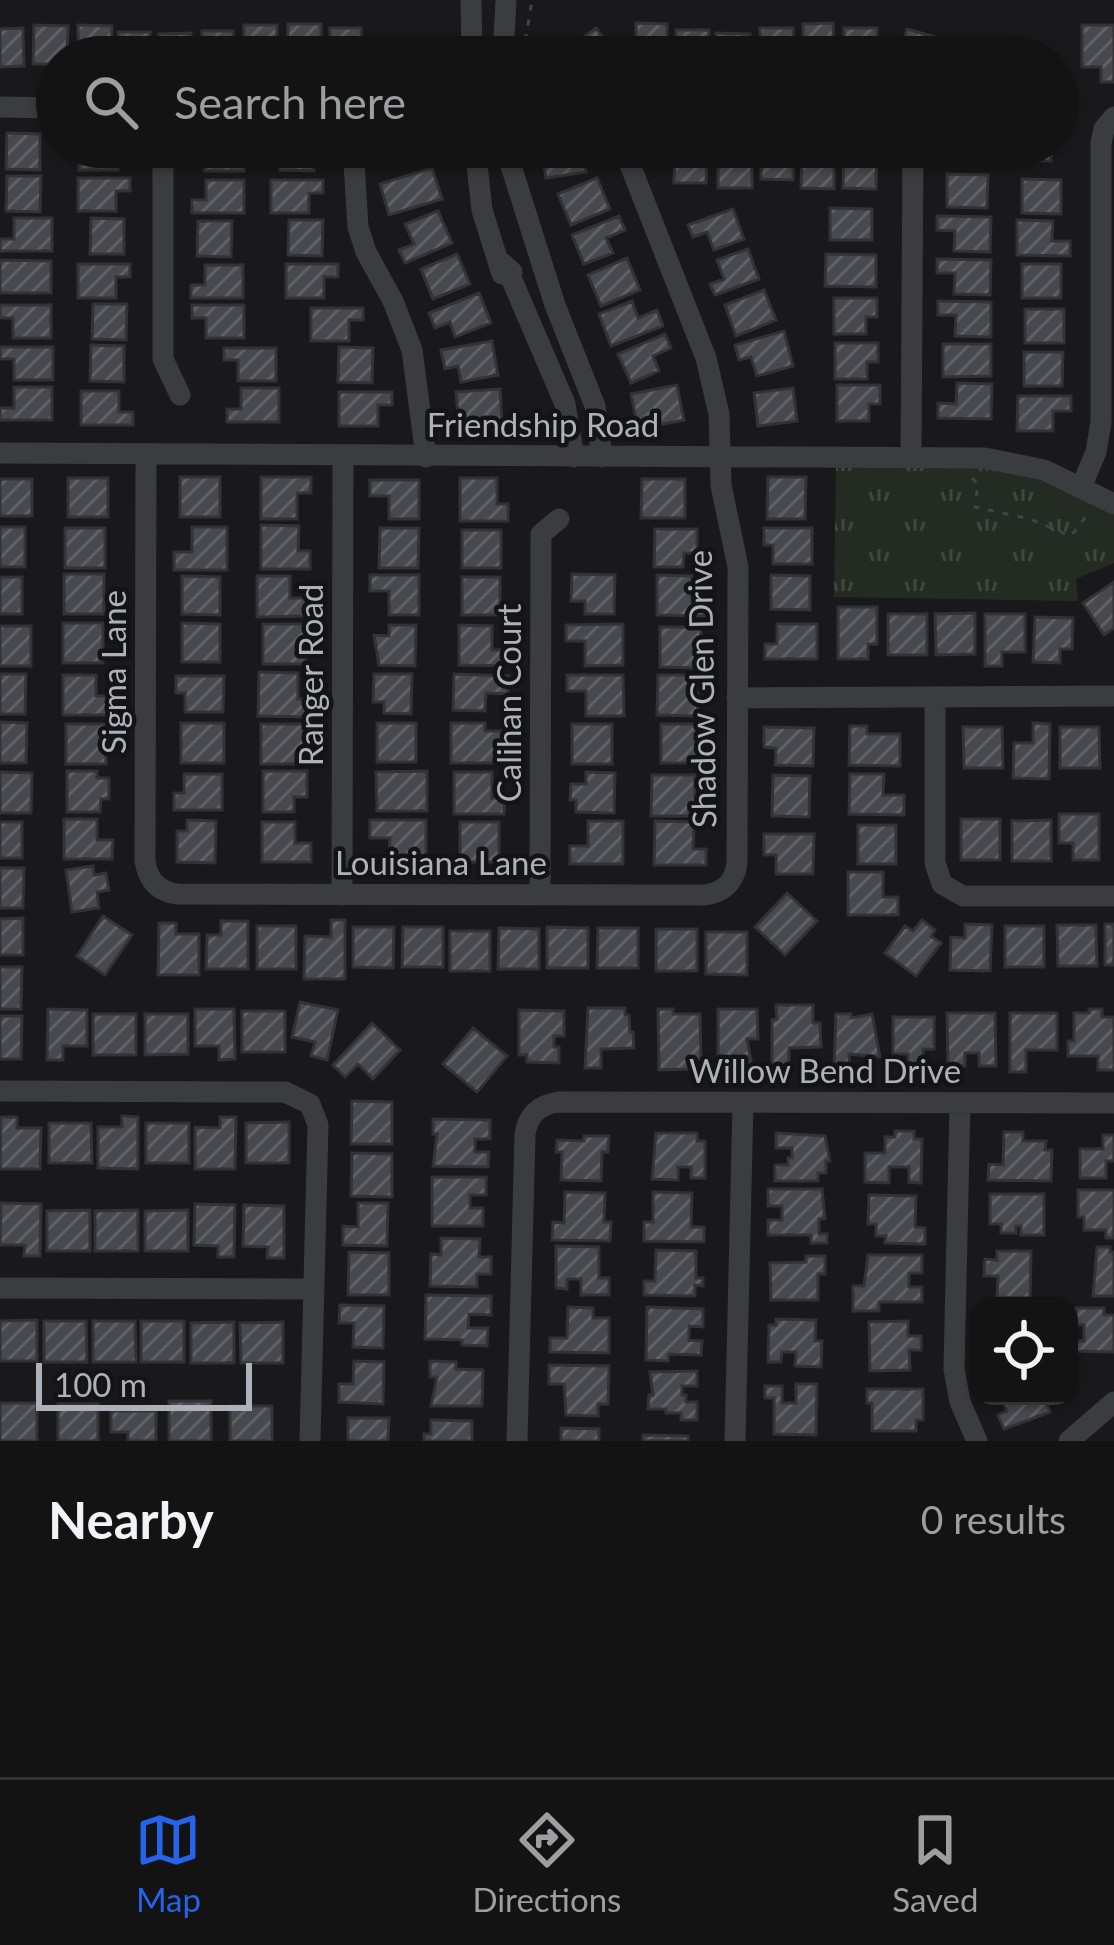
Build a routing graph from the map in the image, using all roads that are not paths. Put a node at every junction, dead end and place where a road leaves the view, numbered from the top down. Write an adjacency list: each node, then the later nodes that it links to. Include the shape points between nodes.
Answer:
1 (471, 0): 3 (street)
2 (506, 0): 4 (street)
3 (472, 36)
4 (504, 36)
5 (0, 107): 6 (street)
6 (36, 108)
7 (1113, 117): 27 (street, via 1101,143 1101,422)
8 (163, 168): 18 (street, via 163,358)
9 (354, 168): 22 (street, via 366,252 412,350)
10 (477, 168): 15 (street)
11 (510, 168): 14 (street)
12 (631, 168): 25 (street, Shadow Glen Drive, via 706,358)
13 (913, 168): 26 (street)
14 (515, 187): 15 (street); 16 (street)
15 (480, 199): 17 (street)
16 (537, 244): 17 (street); 24 (street, via 595,406)
17 (504, 266): 23 (street, via 565,404)
18 (180, 395)
19 (0, 452): 20 (street, Friendship Road)
20 (146, 456): 21 (street, Friendship Road); 33 (street, Sigma Lane, via 146,862)
21 (344, 456): 22 (street, Friendship Road); 35 (street, Ranger Road)
22 (426, 457): 23 (street, Friendship Road)
23 (574, 457): 24 (street, Friendship Road)
24 (602, 457): 25 (street, Friendship Road)
25 (722, 457): 26 (street, Friendship Road); 31 (street, Shadow Glen Drive, via 738,567)
26 (911, 458): 27 (street, Friendship Road, via 1005,460)
27 (1082, 485): 28 (street, Friendship Road)
28 (1103, 506)
29 (559, 519): 36 (street, Calihan Court, via 542,534)
30 (1114, 696): 32 (street)
31 (737, 698): 32 (street); 34 (street, Shadow Glen Drive, via 737,862)
32 (935, 699): 37 (street, via 935,868 946,888 963,896)
33 (155, 885): 35 (street, Louisiana Lane, via 178,895)
34 (728, 886): 36 (street, Louisiana Lane, via 704,896)
35 (343, 895): 36 (street, Louisiana Lane)
36 (540, 895)
37 (1114, 896)
38 (0, 1091): 43 (street, via 302,1096 318,1126)
39 (743, 1102): 40 (street, Willow Bend Drive); 46 (street, Willow Bend Drive, via 558,1102 527,1123); 47 (street)
40 (960, 1103): 41 (street, Willow Bend Drive); 48 (street, via 954,1369)
41 (1114, 1103)
42 (0, 1288): 43 (street)
43 (314, 1289): 45 (street)
44 (1114, 1402): 49 (street)
45 (310, 1441)
46 (517, 1441)
47 (734, 1441)
48 (977, 1441)
49 (1070, 1441)

